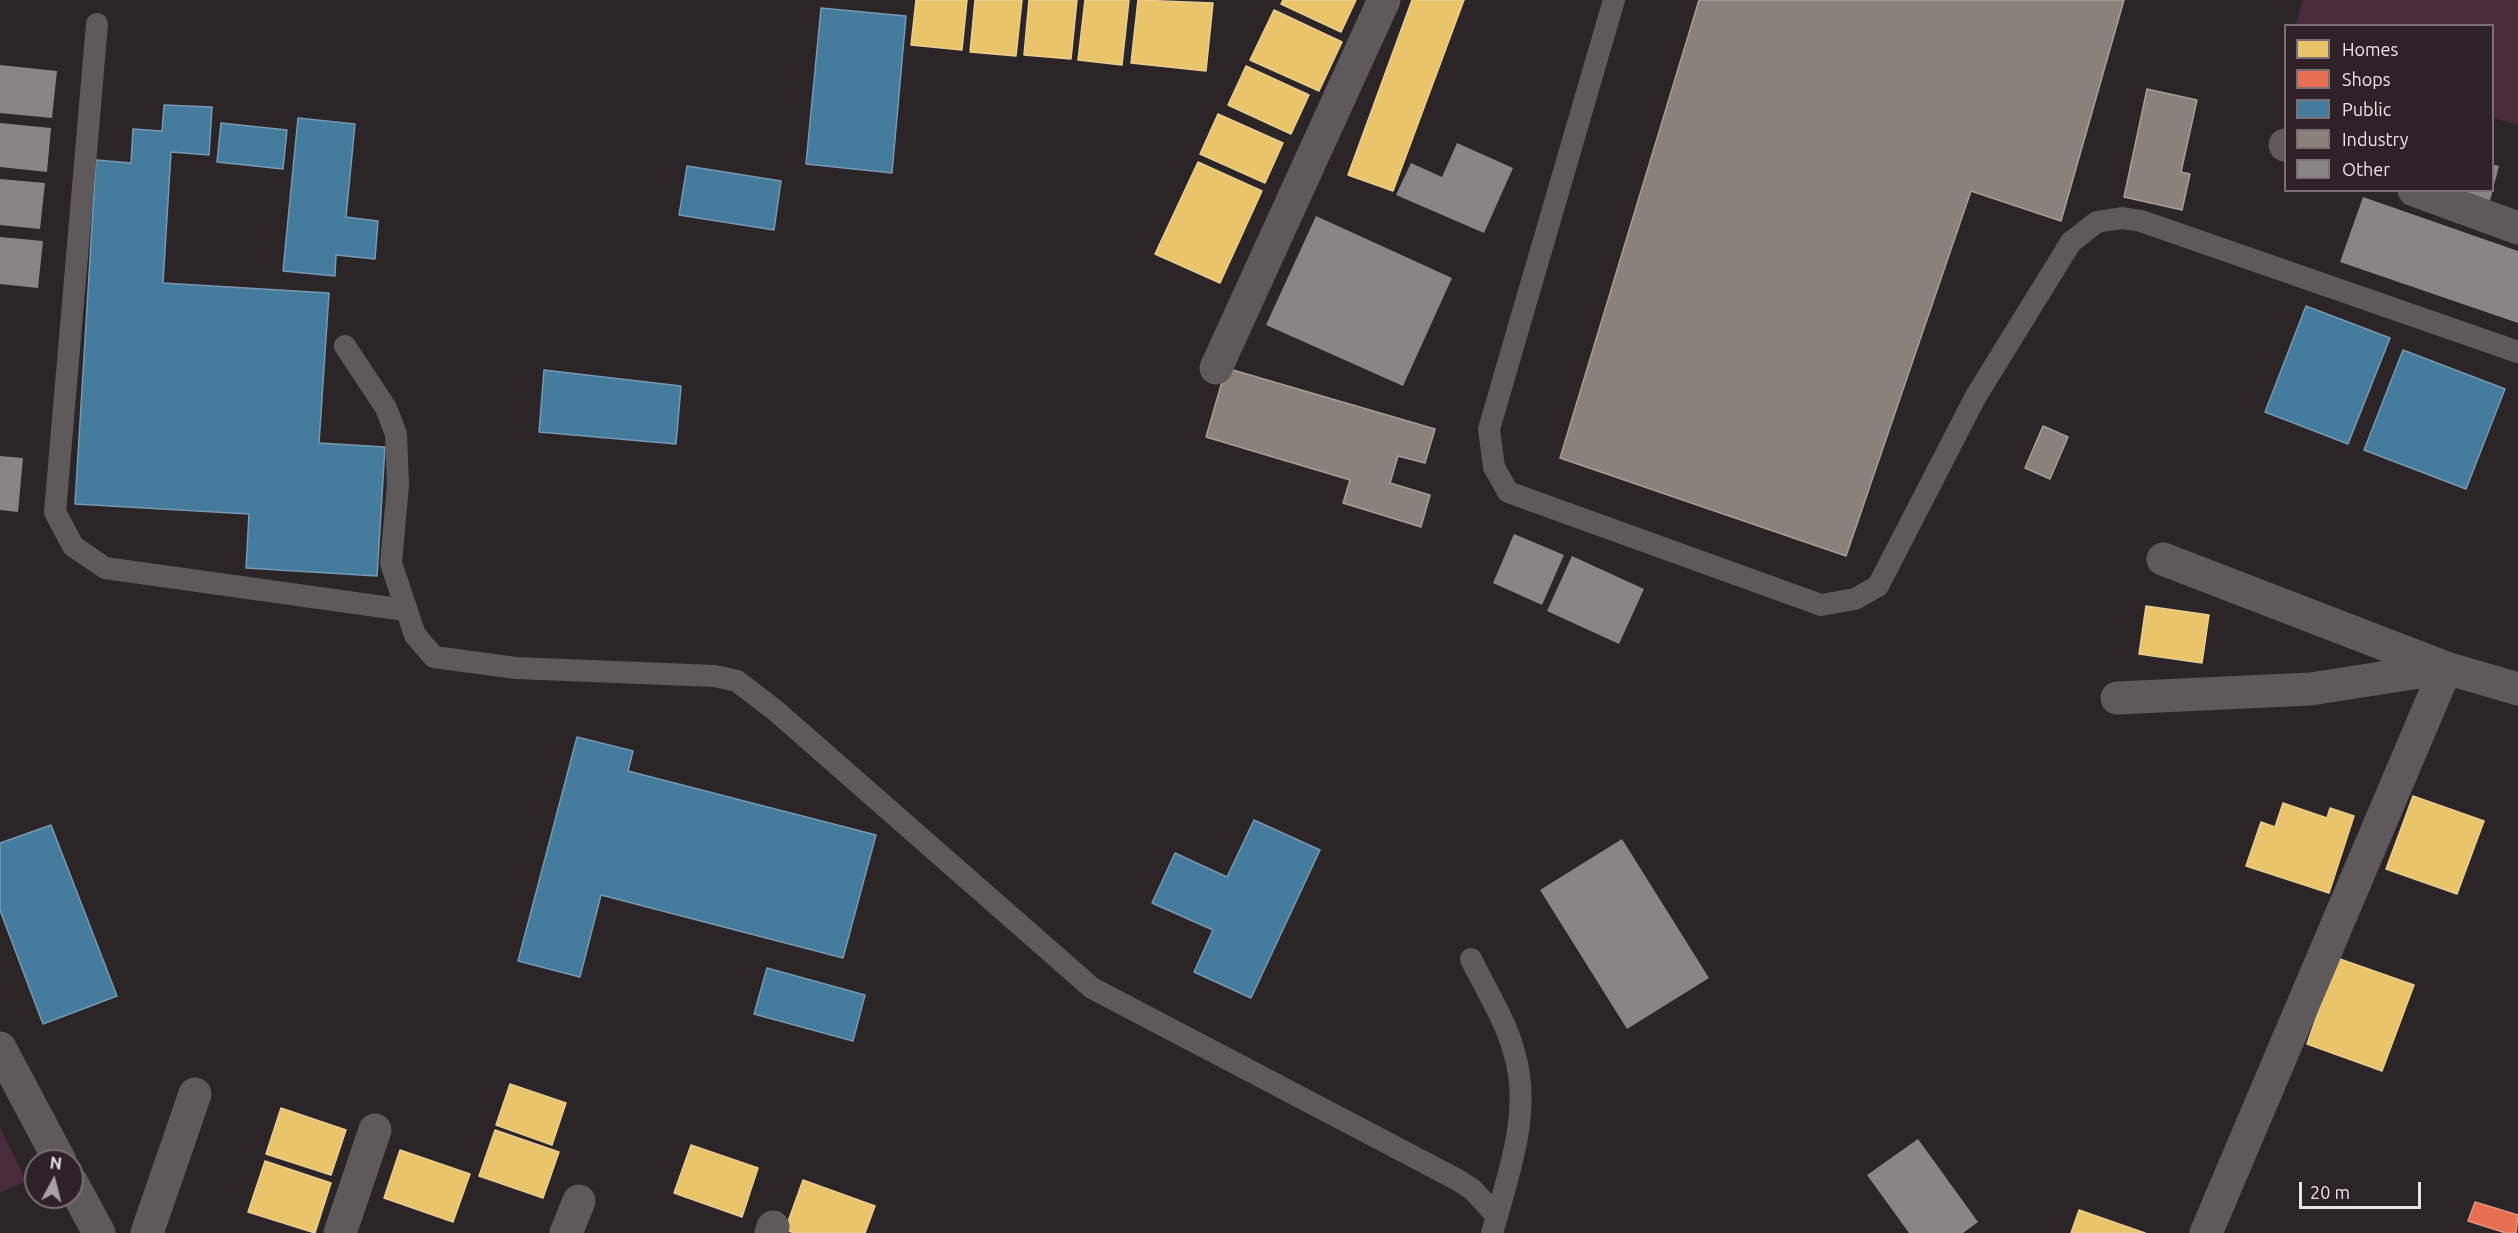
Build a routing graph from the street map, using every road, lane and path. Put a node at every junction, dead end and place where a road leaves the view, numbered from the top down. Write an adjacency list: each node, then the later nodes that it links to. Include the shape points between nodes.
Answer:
1 (1384, 0): 8 (street)
2 (1614, 0): 7 (lane, via 1489,429 1494,466 1508,492 1821,605 1856,599 1878,586 1976,396 2071,242 2097,222 2114,219 2141,221)
3 (97, 24): 10 (lane, via 56,512 64,529 73,546 105,568)
4 (2419, 192): 5 (street)
5 (2518, 228)
6 (345, 346): 10 (lane, via 386,408 396,434 398,485 391,563)
7 (2518, 352)
8 (1216, 368)
9 (2163, 559): 11 (street)
10 (405, 610): 21 (lane, via 415,635 434,657 516,668 715,676 737,681 1092,988 1458,1180 1473,1190)
11 (2446, 668): 12 (street); 13 (street, via 2310,689); 26 (street)
12 (2518, 689)
13 (2117, 698)
14 (1471, 959): 21 (lane, via 1515,1052 1519,1090 1518,1142)
15 (0, 1048): 18 (street)
16 (195, 1094): 23 (street)
17 (375, 1130): 24 (street)
18 (54, 1149)
19 (579, 1201): 25 (street)
20 (84, 1205): 22 (street)
21 (1495, 1224)
22 (99, 1233)
23 (147, 1233)
24 (340, 1233)
25 (566, 1233)
26 (2206, 1233)

